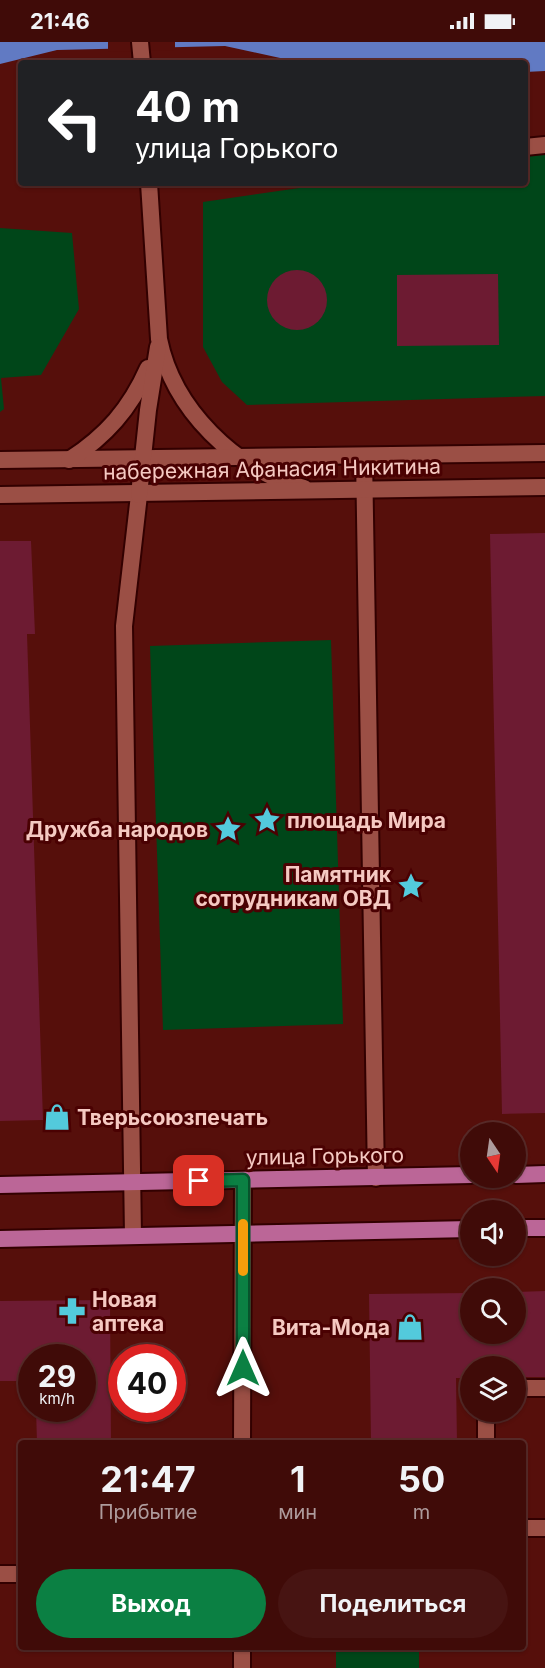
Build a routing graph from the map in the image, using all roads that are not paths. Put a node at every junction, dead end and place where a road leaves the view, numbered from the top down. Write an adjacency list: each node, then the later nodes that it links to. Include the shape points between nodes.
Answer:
1 (140, 42): 2 (main road)
2 (142, 60)
3 (545, 145): 4 (main road)
4 (528, 147)
5 (149, 186): 6 (main road)
6 (159, 339): 9 (main road, via 171,378 191,411 219,440); 10 (main road); 12 (main road, via 136,395 125,411 101,438)
7 (545, 453): 8 (main road, набережная Афанасия Никитина)
8 (364, 456): 9 (main road, набережная Афанасия Никитина); 15 (main road)
9 (243, 457): 10 (main road, набережная Афанасия Никитина); 14 (main road, via 288,483)
10 (143, 459): 12 (main road, набережная Афанасия Никитина); 17 (main road)
11 (0, 460): 12 (main road, набережная Афанасия Никитина)
12 (68, 460)
13 (545, 487): 15 (main road, набережная Афанасия Никитина)
14 (317, 490): 15 (main road, набережная Афанасия Никитина); 17 (main road, набережная Афанасия Никитина)
15 (365, 490): 21 (main road)
16 (0, 495): 17 (main road, набережная Афанасия Никитина)
17 (139, 495): 23 (main road, via 124,626)
18 (545, 1174): 20 (main road)
19 (460, 1175): 21 (main road, улица Горького)
20 (526, 1175)
21 (376, 1178): 22 (main road, улица Горького)
22 (243, 1180): 23 (main road, улица Горького); 28 (main road)
23 (132, 1182): 24 (main road, улица Горького); 29 (main road)
24 (0, 1185)
25 (526, 1228): 26 (main road)
26 (545, 1228)
27 (460, 1229): 28 (main road)
28 (243, 1234): 29 (main road); 34 (main road)
29 (133, 1236): 30 (main road)
30 (0, 1239)
31 (526, 1388): 32 (main road)
32 (545, 1388)
33 (486, 1422): 35 (main road)
34 (242, 1440)
35 (486, 1440)
36 (526, 1528): 37 (main road)
37 (545, 1528)
38 (0, 1574): 39 (main road)
39 (18, 1574)
40 (242, 1650): 41 (main road)
41 (242, 1668)

